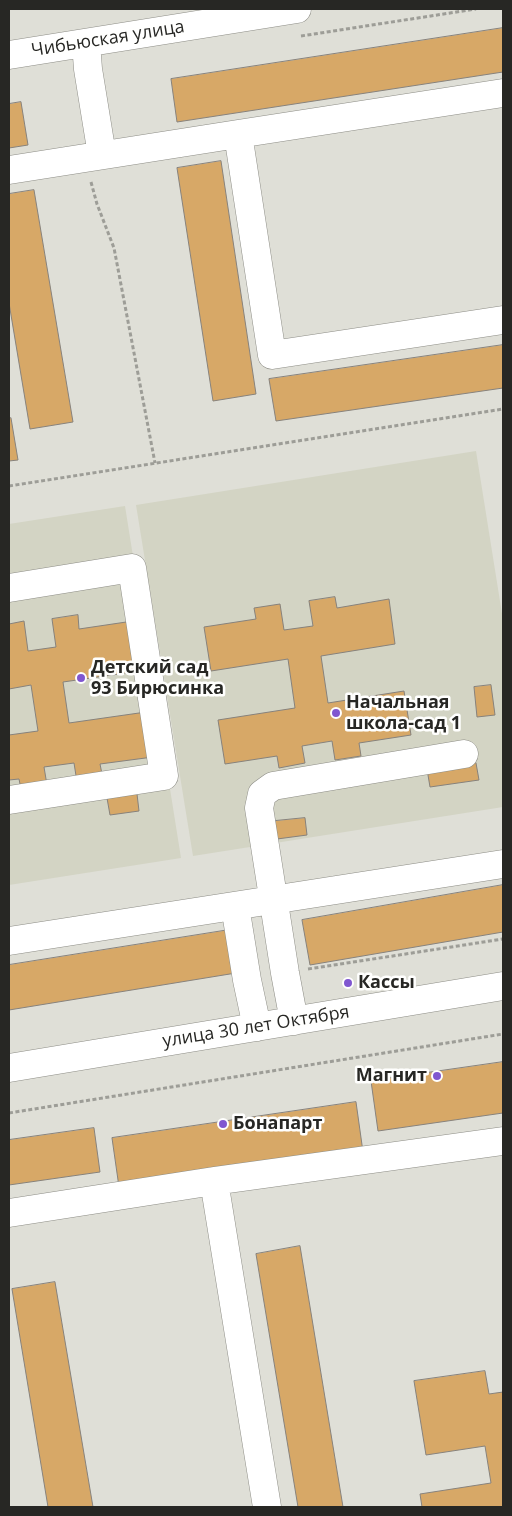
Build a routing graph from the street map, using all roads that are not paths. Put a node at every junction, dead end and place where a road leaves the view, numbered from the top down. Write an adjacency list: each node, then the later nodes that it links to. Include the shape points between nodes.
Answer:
1 (297, 9): 2 (street, Чибьюская улица)
2 (86, 43): 3 (street, Чибьюская улица); 6 (street)
3 (9, 55)
4 (503, 93): 5 (street)
5 (238, 134): 6 (street); 8 (street, via 272,355)
6 (102, 155): 7 (street)
7 (9, 170)
8 (503, 320)
9 (9, 588): 11 (street, via 132,568 164,776)
10 (464, 754): 13 (street, via 273,786 262,794 259,808)
11 (9, 800)
12 (503, 864): 13 (street)
13 (273, 900): 14 (street); 17 (street)
14 (235, 906): 15 (street); 18 (street)
15 (9, 941)
16 (503, 986): 17 (street, улица 30 лет Октября)
17 (294, 1021): 18 (street, улица 30 лет Октября)
18 (257, 1027): 19 (street, улица 30 лет Октября)
19 (9, 1068)
20 (503, 1141): 21 (street)
21 (214, 1181): 22 (street); 23 (street)
22 (9, 1212)
23 (267, 1507)

